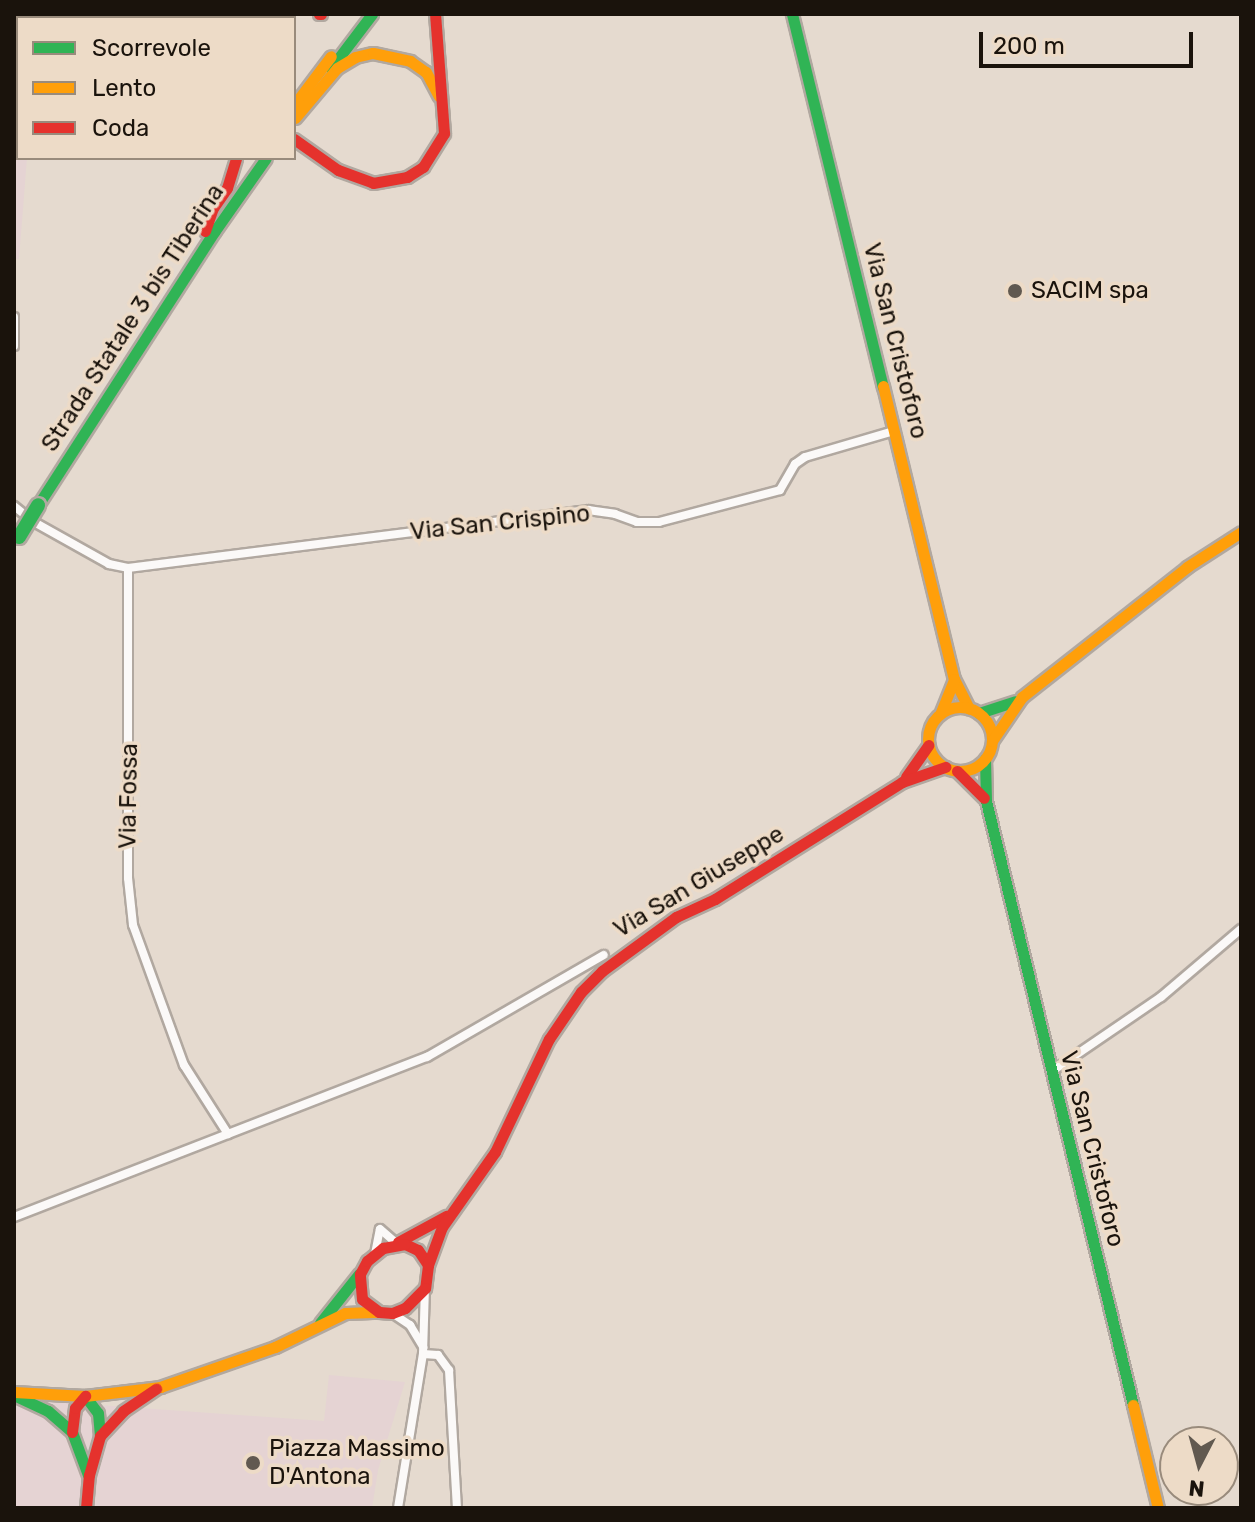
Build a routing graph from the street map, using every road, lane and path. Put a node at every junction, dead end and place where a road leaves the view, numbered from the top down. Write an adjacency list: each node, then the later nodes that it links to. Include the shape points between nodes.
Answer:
1 (363, 14): 5 (main road)
2 (372, 14): 7 (main road)
3 (435, 14): 6 (main road)
4 (792, 14): 16 (main road, Via San Cristoforo)
5 (296, 102)
6 (444, 111): 8 (main road, via 426,72 410,61 373,53 337,68); 9 (main road, via 444,133 435,152 423,167 390,183 356,179)
7 (296, 116)
8 (296, 117)
9 (296, 140)
10 (235, 160): 13 (main road, via 227,188 213,208)
11 (255, 160): 13 (main road, Strada Statale 3 bis Tiberina)
12 (264, 160): 13 (main road, Strada Statale 3 bis Tiberina)
13 (209, 231): 19 (main road, Strada Statale 3 bis Tiberina, bridge)
14 (14, 317): 15 (street)
15 (14, 346)
16 (894, 431): 20 (street, Via San Crispino, via 805,457 780,490 659,522 588,510); 21 (main road, Via San Cristoforo)
17 (14, 506): 20 (street, via 109,564)
18 (1241, 532): 22 (main road, via 1187,567)
19 (16, 537)
20 (128, 568): 34 (street, Via Fossa, via 128,878 133,925 184,1065)
21 (954, 679): 23 (main road, Via San Cristoforo); 24 (main road)
22 (1022, 697): 23 (main road); 25 (main road)
23 (974, 711): 24 (main road); 25 (main road, via 989,726)
24 (941, 712): 26 (main road, via 930,727)
25 (992, 741): 27 (main road)
26 (928, 745): 28 (main road, via 934,758); 29 (main road, Via San Giuseppe)
27 (985, 759): 28 (main road, via 972,768); 30 (main road, Via San Cristoforo)
28 (950, 769): 29 (main road, Via San Giuseppe); 30 (main road)
29 (902, 782): 35 (main road, Via San Giuseppe, via 715,899 676,917 602,971 549,1039 495,1152)
30 (986, 801): 33 (main road, Via San Cristoforo)
31 (1241, 929): 33 (street, via 1161,997)
32 (604, 955): 34 (street, via 427,1057)
33 (1051, 1072): 54 (main road, Via San Cristoforo)
34 (228, 1134): 36 (street)
35 (450, 1214): 37 (main road, Via San Giuseppe); 39 (main road, Via San Giuseppe)
36 (14, 1217)
37 (396, 1243): 38 (main road); 38 (street, via 379,1226); 39 (main road, via 412,1246)
38 (375, 1254): 40 (main road)
39 (428, 1265): 41 (main road)
40 (360, 1274): 42 (main road, via 362,1299); 43 (main road)
41 (425, 1288): 42 (main road, via 411,1304); 44 (street)
42 (385, 1313): 43 (main road, via 355,1310); 44 (street, via 410,1325)
43 (318, 1326): 45 (main road, via 275,1347)
44 (424, 1352): 52 (street); 53 (street, via 438,1355 449,1370)
45 (160, 1387): 47 (main road); 49 (main road, via 123,1411)
46 (14, 1394): 47 (main road); 48 (main road, via 48,1411)
47 (85, 1396): 48 (main road, via 75,1408); 49 (main road, via 98,1413)
48 (72, 1432): 50 (main road)
49 (100, 1436): 50 (main road)
50 (89, 1475): 51 (main road)
51 (86, 1508)
52 (398, 1508)
53 (457, 1508)
54 (1158, 1508)

